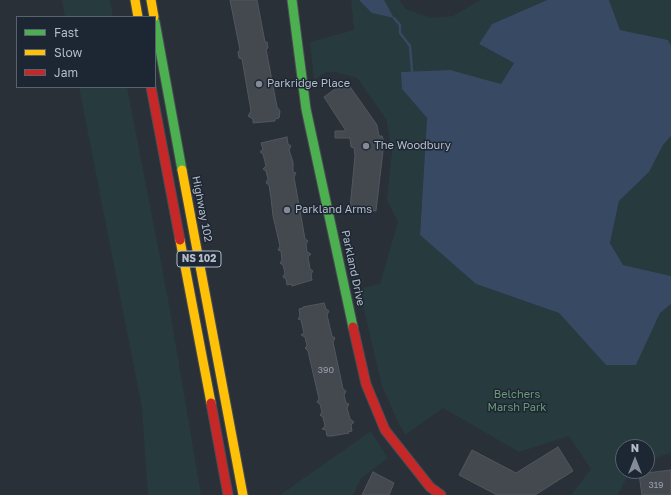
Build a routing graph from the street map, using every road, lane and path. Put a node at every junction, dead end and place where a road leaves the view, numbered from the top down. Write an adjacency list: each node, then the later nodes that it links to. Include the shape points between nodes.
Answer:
1 (135, 0): 4 (main road)
2 (151, 0): 5 (main road)
3 (292, 0): 10 (main road, Parkland Drive, via 306,109 366,384 385,430 430,487)
4 (138, 16)
5 (154, 16)
6 (156, 27): 9 (main road, Highway 102 / NS 102)
7 (152, 88): 8 (main road, NS 102)
8 (228, 495)
9 (243, 495)
10 (441, 495)

